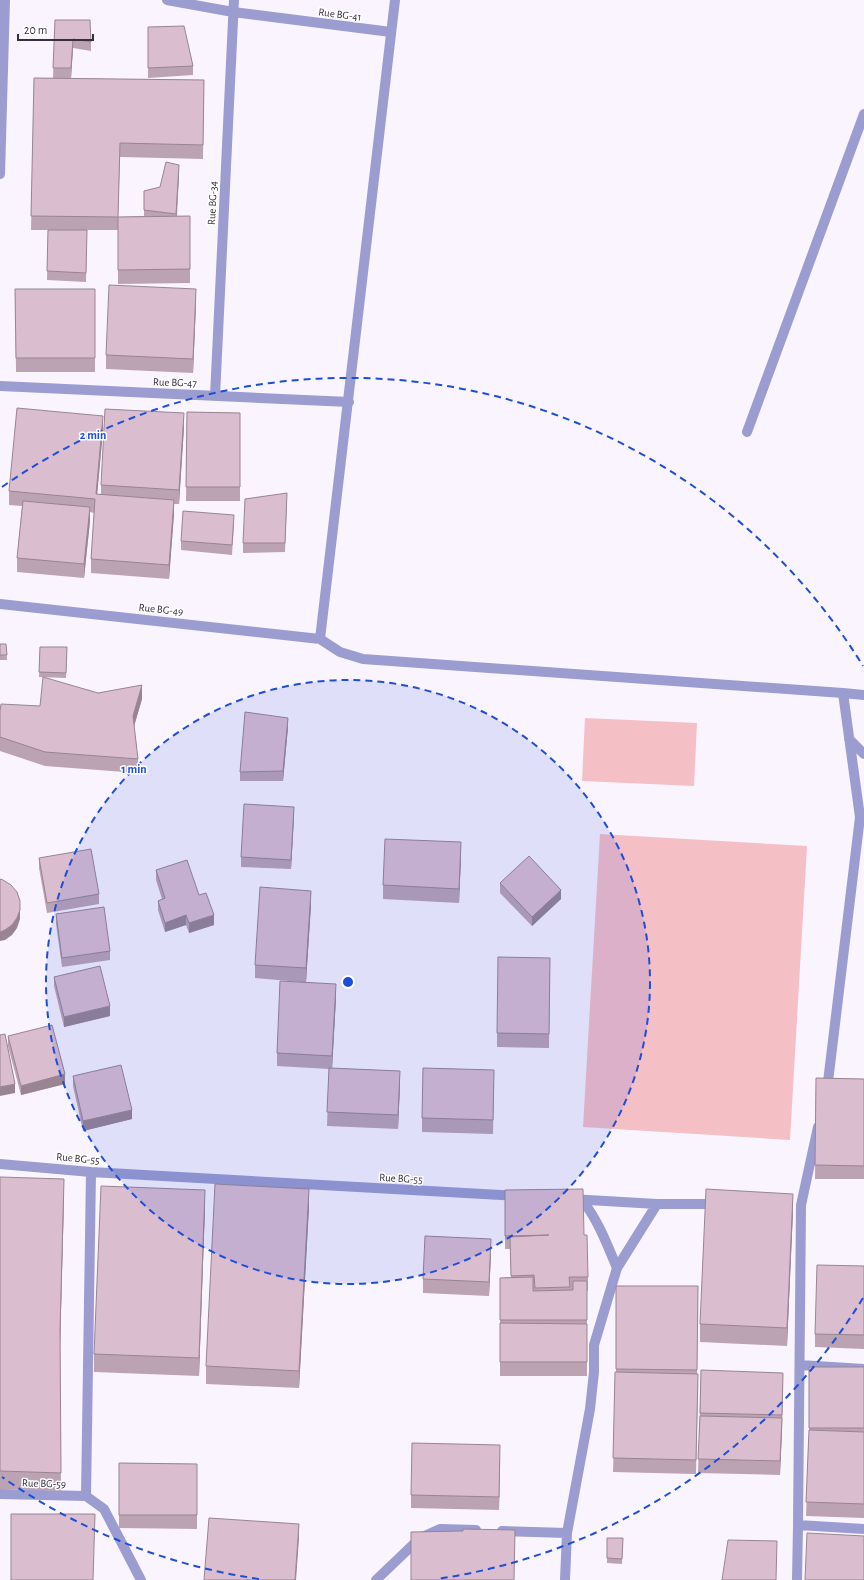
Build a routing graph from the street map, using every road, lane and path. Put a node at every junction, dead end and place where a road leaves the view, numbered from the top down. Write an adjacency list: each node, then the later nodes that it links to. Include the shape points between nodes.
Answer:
1 (5, 0): 8 (street)
2 (167, 0): 5 (street, Rue BG-41)
3 (234, 0): 5 (street, Rue BG-34)
4 (395, 0): 6 (street)
5 (233, 12): 6 (street, Rue BG-41); 10 (street, Rue BG-34)
6 (391, 32): 11 (street)
7 (864, 114): 12 (street)
8 (0, 174)
9 (0, 386): 10 (street, Rue BG-47)
10 (215, 396): 11 (street, Rue BG-47)
11 (348, 402): 14 (street)
12 (747, 432)
13 (0, 604): 14 (street, Rue BG-49)
14 (320, 639): 15 (street, via 340,652 363,659)
15 (843, 693): 16 (street); 17 (street)
16 (864, 695)
17 (849, 739): 18 (street); 19 (street)
18 (864, 754)
19 (860, 817): 20 (street); 21 (street)
20 (864, 833)
21 (829, 1079): 22 (street); 23 (street)
22 (838, 1092)
23 (824, 1102)
24 (821, 1116): 33 (street, via 797,1205)
25 (0, 1164): 26 (street, Rue BG-55)
26 (91, 1172): 27 (street, Rue BG-55); 36 (street)
27 (526, 1197)
28 (558, 1199): 29 (street)
29 (582, 1200): 30 (street); 32 (street, via 604,1236)
30 (657, 1204): 31 (street); 32 (street)
31 (733, 1205)
32 (617, 1268): 39 (street, via 594,1345 590,1408)
33 (800, 1365): 34 (street); 37 (street)
34 (864, 1369)
35 (0, 1494): 36 (street, Rue BG-59)
36 (86, 1496): 40 (street, via 104,1510)
37 (798, 1526): 38 (street); 43 (street)
38 (864, 1528)
39 (567, 1533): 41 (street, via 440,1529 420,1538); 42 (street)
40 (142, 1580)
41 (376, 1580)
42 (565, 1580)
43 (796, 1580)

